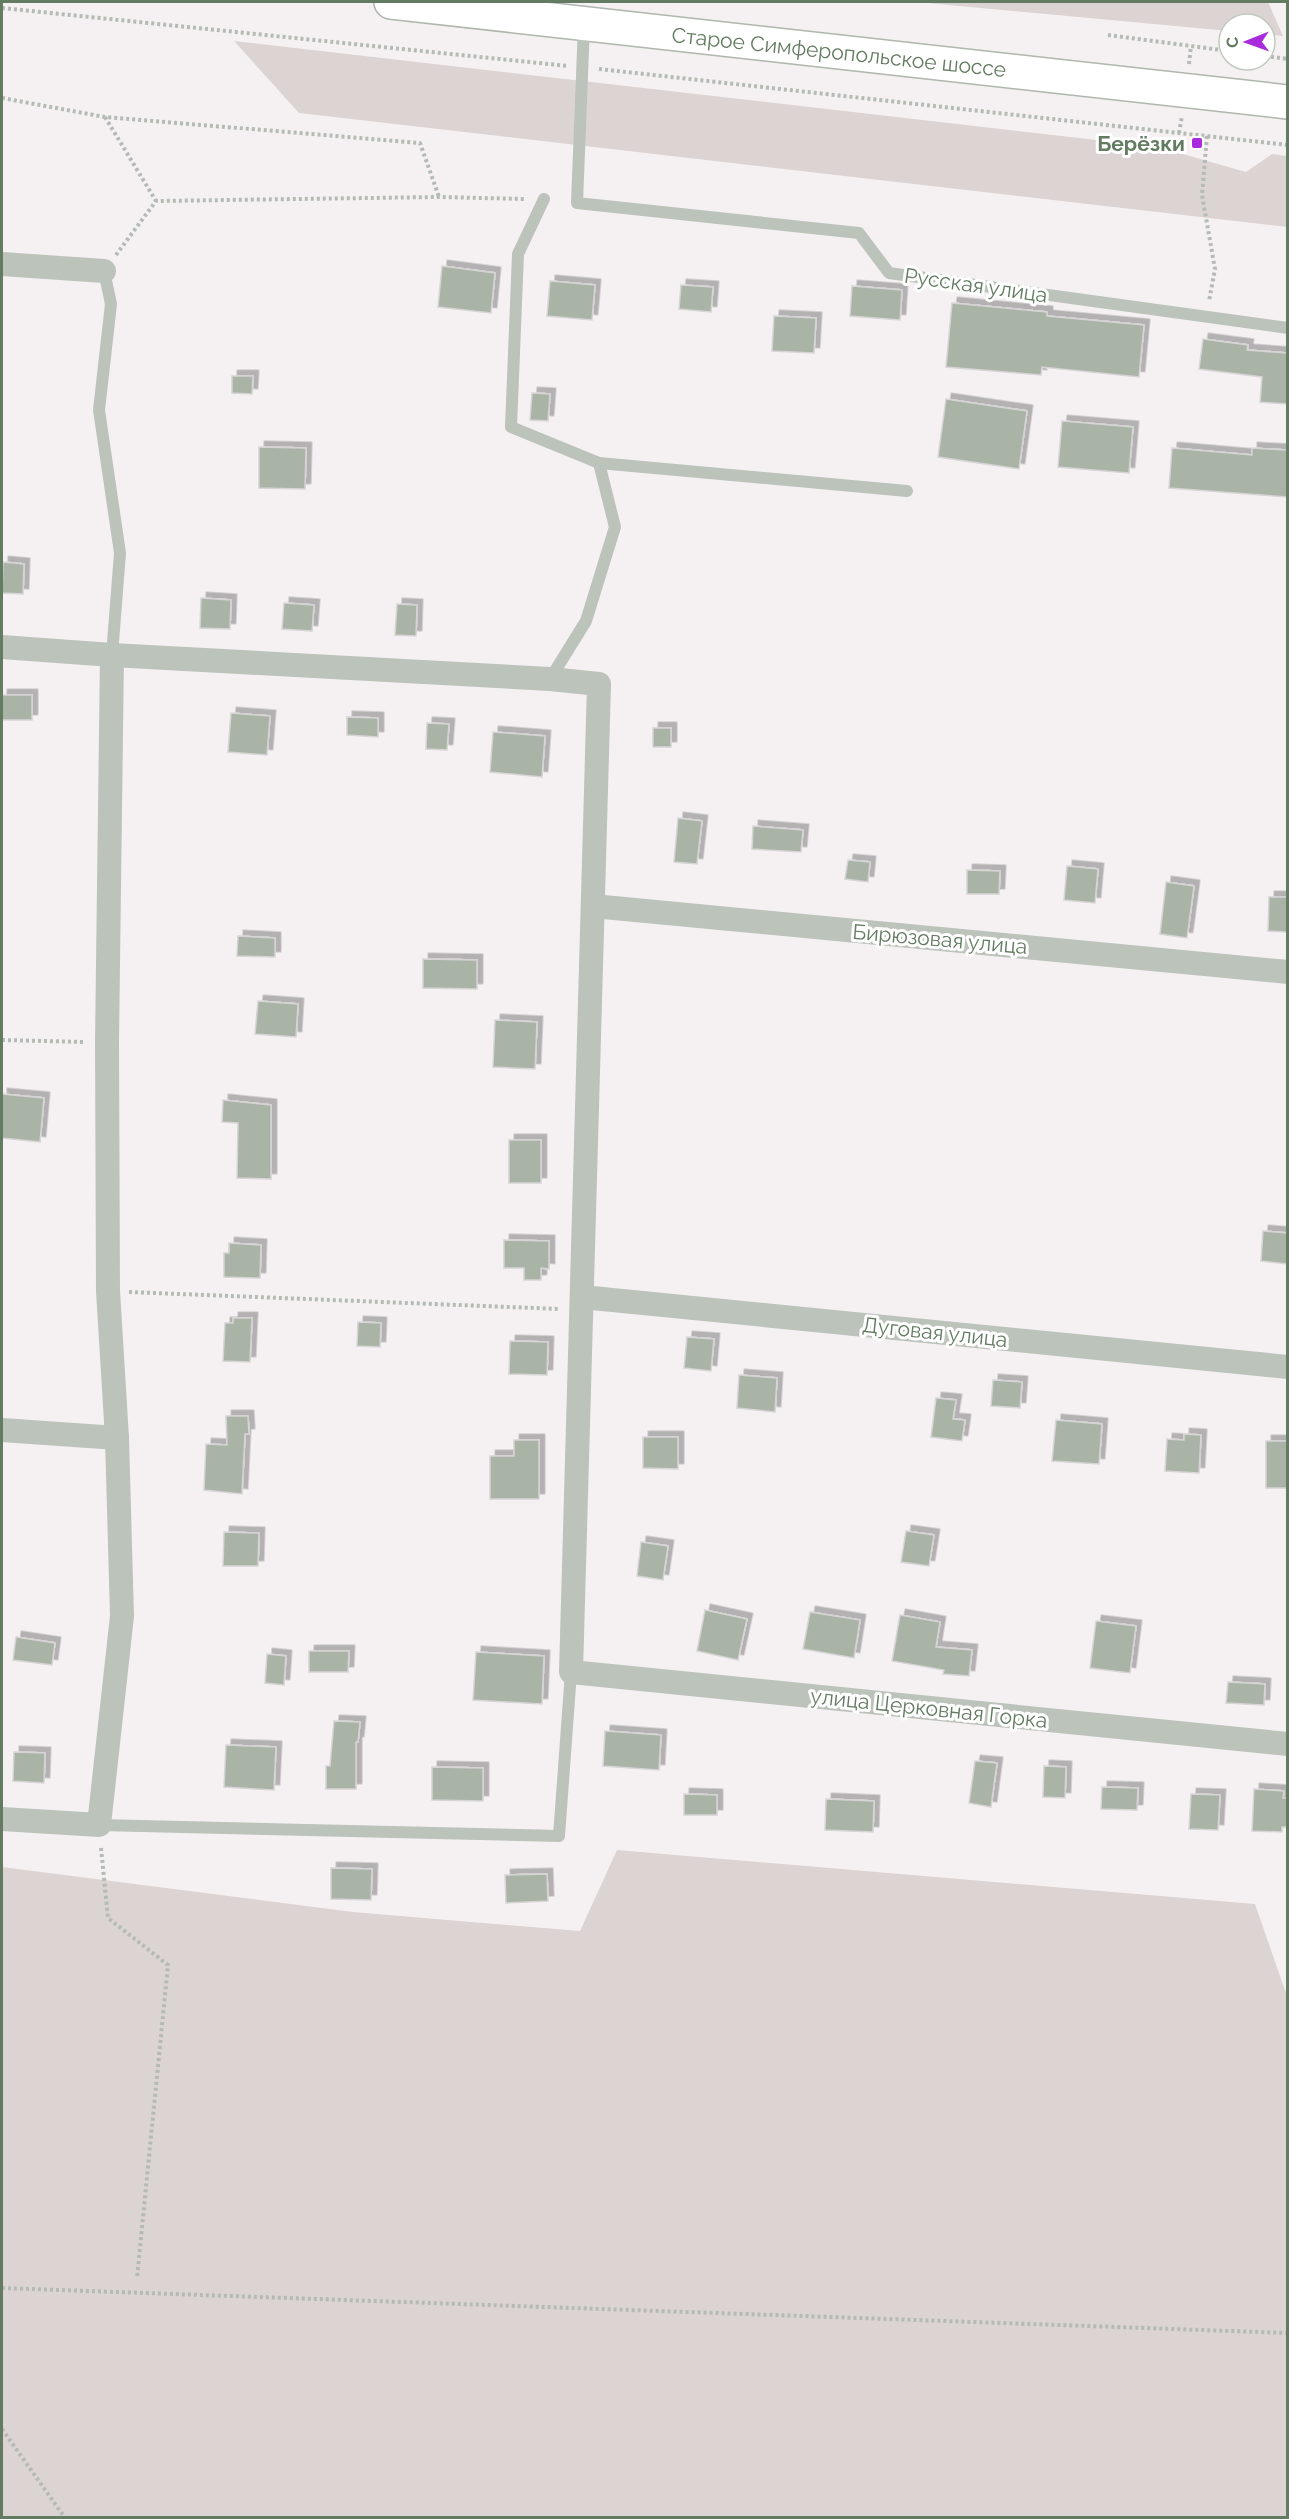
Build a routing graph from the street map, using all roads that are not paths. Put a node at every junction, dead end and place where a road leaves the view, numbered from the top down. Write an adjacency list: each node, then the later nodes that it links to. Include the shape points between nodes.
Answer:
1 (390, 2): 2 (main road, Старое Симферопольское шоссе)
2 (585, 23): 3 (main road, Старое Симферопольское шоссе); 7 (lane, Русская улица, via 577,203 859,233 889,273)
3 (1287, 102)
4 (544, 199): 8 (lane, via 518,254 511,427)
5 (2, 264): 6 (street)
6 (104, 271): 11 (lane, via 111,304 99,410 120,553)
7 (1287, 328)
8 (599, 464): 9 (lane); 12 (lane, via 615,527 586,621)
9 (907, 491)
10 (2, 647): 11 (street)
11 (112, 656): 12 (street); 18 (street, via 108,1291)
12 (550, 679): 13 (street, via 599,684)
13 (593, 906): 14 (street, Бирюзовая улица); 15 (street)
14 (1287, 972)
15 (582, 1303): 16 (street, Дуговая улица); 19 (street)
16 (1287, 1367)
17 (2, 1430): 18 (street)
18 (117, 1438): 22 (street, via 122,1616)
19 (571, 1672): 20 (street, улица Церковная Горка); 22 (lane, via 558,1836)
20 (1287, 1744)
21 (2, 1819): 22 (street)
22 (99, 1825)

